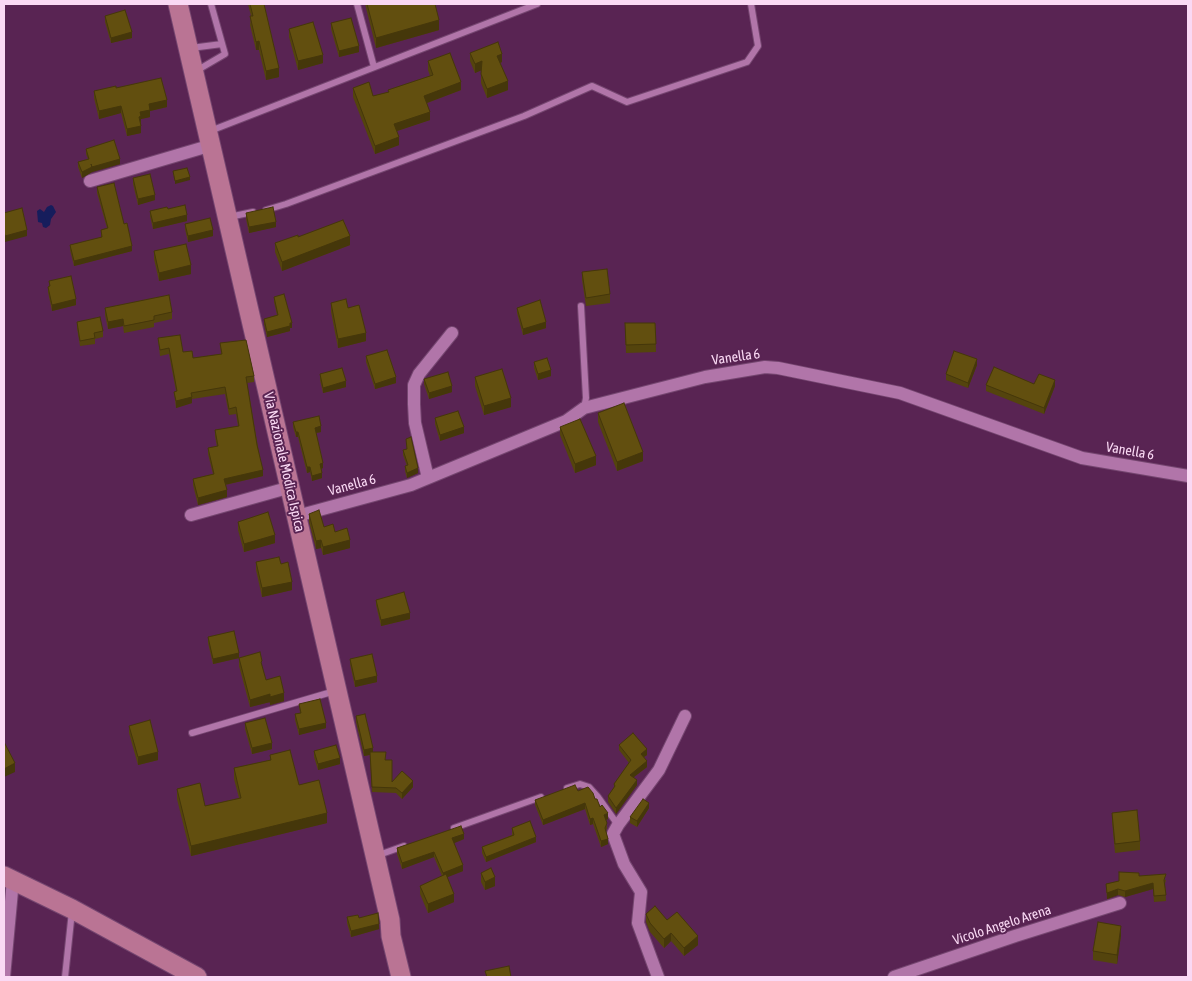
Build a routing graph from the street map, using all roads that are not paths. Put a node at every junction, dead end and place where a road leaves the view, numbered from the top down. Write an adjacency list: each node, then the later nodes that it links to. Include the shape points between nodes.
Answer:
1 (178, 4): 7 (main road, Via Nazionale Modica Ispica)
2 (211, 4): 6 (lane)
3 (357, 4): 8 (lane)
4 (538, 4): 8 (lane)
5 (751, 4): 12 (lane, via 758,46 747,62 627,102 592,86 524,116 286,204)
6 (222, 44): 7 (lane); 9 (lane, via 225,54)
7 (189, 48): 9 (main road, Via Nazionale Modica Ispica)
8 (374, 66): 10 (lane)
9 (195, 71): 10 (main road, Via Nazionale Modica Ispica)
10 (211, 138): 11 (street); 12 (main road, Via Nazionale Modica Ispica)
11 (90, 181)
12 (228, 217): 18 (main road, Via Nazionale Modica Ispica)
13 (582, 306): 15 (lane)
14 (452, 333): 17 (street, via 414,385 415,423)
15 (584, 408): 16 (street, Vanella 6, via 705,377 765,367 778,368 900,393 1082,458); 17 (street, Vanella 6, via 566,421)
16 (1188, 476)
17 (428, 478): 20 (street, Vanella 6)
18 (291, 487): 19 (street); 20 (main road, Via Nazionale Modica Ispica)
19 (191, 514)
20 (297, 516): 21 (main road, Via Nazionale Modica Ispica)
21 (337, 690): 23 (lane); 29 (main road, Via Nazionale Modica Ispica)
22 (685, 716): 26 (street, via 659,770)
23 (192, 733)
24 (562, 790): 26 (lane, via 580,784 589,787)
25 (552, 794): 27 (lane)
26 (618, 825): 39 (street, via 613,834 624,864 641,892 638,924)
27 (450, 830)
28 (412, 843): 29 (lane)
29 (375, 856): 33 (main road, Via Nazionale Modica Ispica)
30 (8, 878): 32 (main road); 34 (street)
31 (1120, 903): 40 (street, Vicolo Angelo Arena)
32 (72, 909): 35 (lane); 36 (main road)
33 (390, 920): 37 (main road); 38 (main road)
34 (4, 977)
35 (65, 977)
36 (197, 977)
37 (401, 977)
38 (411, 977)
39 (658, 977)
40 (894, 977)

